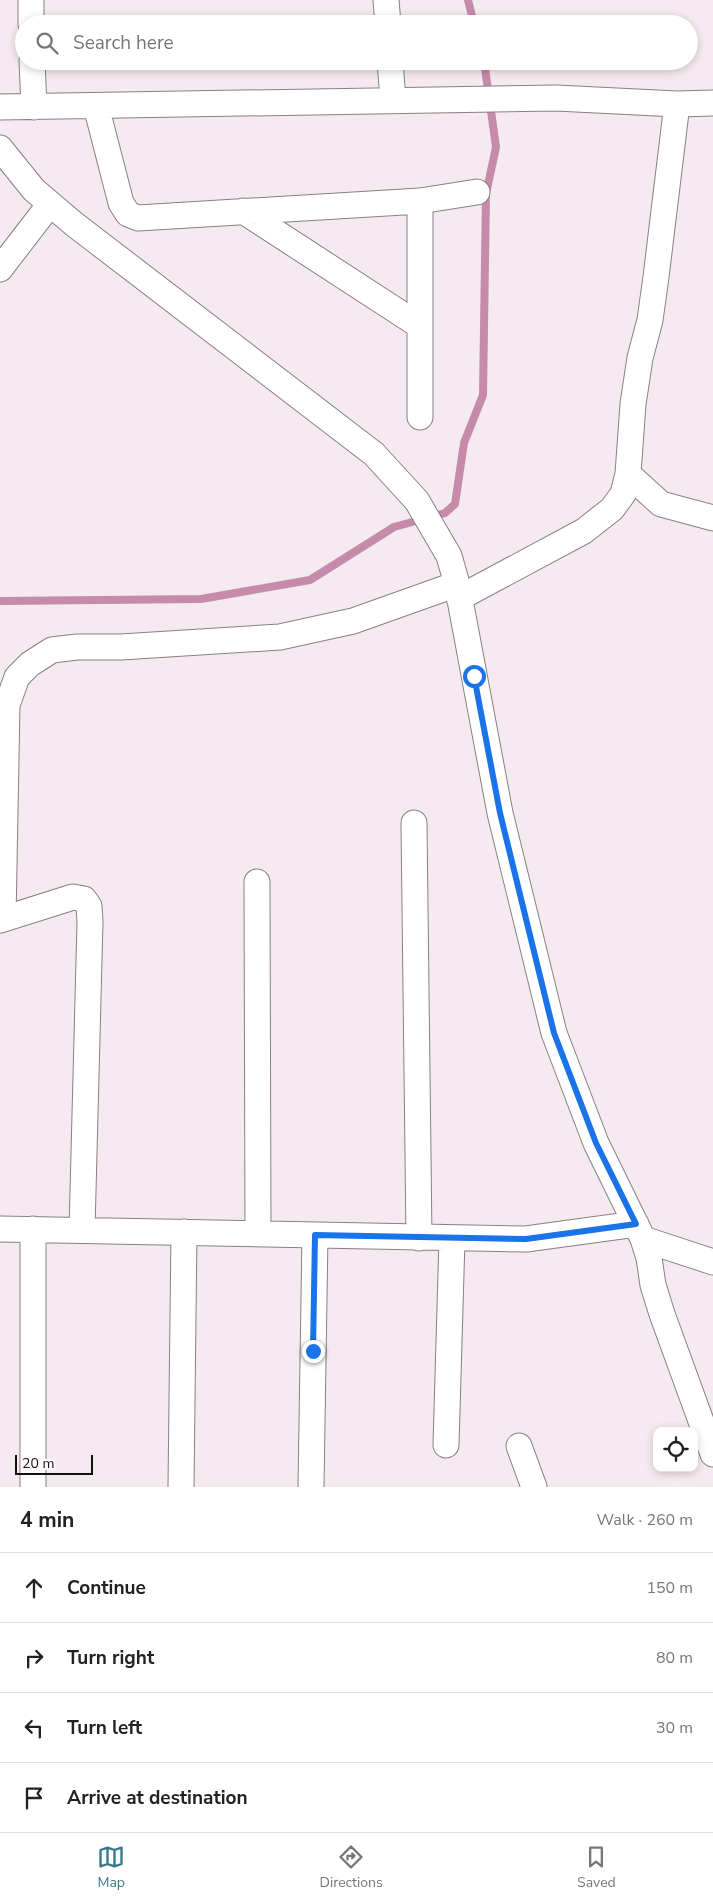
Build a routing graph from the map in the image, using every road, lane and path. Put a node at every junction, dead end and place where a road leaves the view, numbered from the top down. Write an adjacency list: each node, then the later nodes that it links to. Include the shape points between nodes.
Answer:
1 (31, 0): 3 (street)
2 (386, 0): 4 (street)
3 (31, 15)
4 (387, 15)
5 (32, 70): 12 (street)
6 (391, 70): 7 (street)
7 (393, 100): 9 (street, via 556,98); 10 (street)
8 (713, 102): 9 (street)
9 (677, 104): 21 (street, via 650,320 640,358)
10 (96, 106): 12 (street); 17 (street, via 121,203 128,214 138,218)
11 (0, 107): 12 (street)
12 (34, 107)
13 (0, 148): 16 (street, via 34,190)
14 (476, 192): 15 (street)
15 (420, 200): 17 (street); 19 (street)
16 (50, 204): 18 (street); 23 (street, via 374,454 417,501 450,556)
17 (243, 212): 19 (street)
18 (0, 269)
19 (420, 326): 20 (street)
20 (420, 416)
21 (628, 474): 22 (street, via 661,504); 23 (street, via 623,494 612,509 584,531)
22 (713, 518)
23 (458, 591): 26 (street, via 353,621 280,637 52,650 30,664 17,677 7,705); 30 (street, via 500,813 554,1033 596,1143)
24 (414, 823): 34 (street)
25 (257, 882): 32 (street)
26 (2, 919): 29 (street, via 73,897 84,899 89,906)
27 (0, 1229): 28 (street)
28 (32, 1230): 29 (street); 40 (street)
29 (82, 1230): 31 (street)
30 (640, 1231): 35 (street, via 526,1239); 36 (street); 39 (street, via 650,1258 653,1285 662,1314)
31 (184, 1232): 32 (street); 41 (street)
32 (258, 1234): 33 (street)
33 (315, 1235): 34 (street); 42 (street)
34 (419, 1238): 35 (street)
35 (452, 1238): 37 (street)
36 (713, 1262)
37 (446, 1445)
38 (519, 1446): 43 (street)
39 (713, 1454)
40 (33, 1487)
41 (181, 1487)
42 (311, 1487)
43 (534, 1487)

